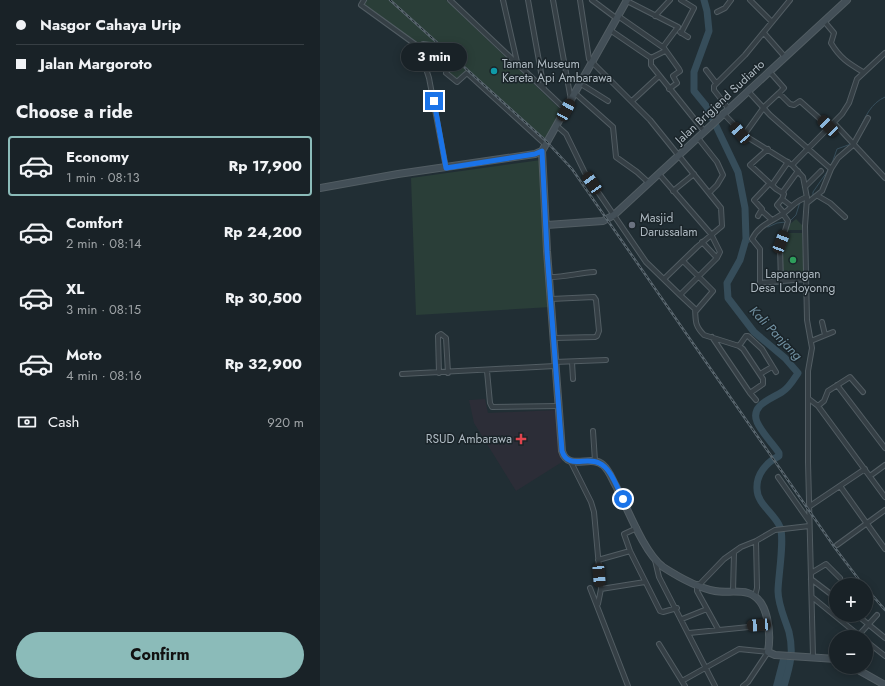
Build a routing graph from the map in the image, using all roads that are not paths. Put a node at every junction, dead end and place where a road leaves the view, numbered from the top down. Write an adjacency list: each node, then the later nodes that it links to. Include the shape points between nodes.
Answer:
1 (364, 0): 26 (street, via 361,5)
2 (450, 0): 31 (street)
3 (503, 0): 31 (street)
4 (528, 0): 39 (street)
5 (553, 0): 44 (street, via 563,45 569,95)
6 (580, 0): 32 (street, via 585,42 589,59)
7 (592, 0): 18 (street)
8 (627, 0): 17 (street); 18 (street)
9 (671, 0): 17 (street)
10 (681, 0): 23 (street, via 694,8)
11 (731, 0): 16 (street, via 725,8)
12 (750, 0): 20 (street)
13 (782, 0): 15 (street)
14 (843, 1): 19 (street, Jalan Brigjend Sudiarto)
15 (788, 2): 20 (street)
16 (716, 12)
17 (655, 16): 22 (street, via 678,27)
18 (617, 17): 21 (street); 27 (street)
19 (824, 21): 29 (street, Jalan Brigjend Sudiarto); 35 (street, via 834,33 831,43 838,53 846,62)
20 (772, 22): 24 (street)
21 (610, 30): 30 (street); 32 (street)
22 (676, 30): 23 (street); 27 (street)
23 (682, 33): 25 (street)
24 (764, 33): 29 (street); 37 (street)
25 (688, 37)
26 (419, 47): 57 (street, via 426,44 437,50 453,62 446,73 457,82 466,72); 65 (street, via 429,78)
27 (664, 49): 30 (street); 40 (street, via 680,70 673,76 676,83)
28 (885, 53): 35 (street)
29 (785, 57): 34 (street, Jalan Brigjend Sudiarto)
30 (651, 58): 36 (street, via 651,65)
31 (517, 63): 39 (street)
32 (593, 63): 38 (street); 46 (street)
33 (706, 70): 37 (street)
34 (769, 71): 41 (street, Jalan Brigjend Sudiarto); 42 (street, via 784,88)
35 (863, 72): 51 (street, via 856,82 849,103)
36 (659, 76): 40 (street); 46 (street)
37 (716, 83): 49 (street, via 714,90)
38 (581, 84): 43 (street); 45 (street)
39 (544, 89): 48 (street)
40 (669, 89): 54 (street)
41 (748, 91): 47 (street); 49 (street, Jalan Brigjend Sudiarto)
42 (779, 93): 47 (street); 53 (street, via 792,106 800,101)
43 (576, 94): 44 (street); 72 (street, via 613,127 616,157)
44 (572, 100): 48 (street)
45 (608, 101)
46 (632, 101): 62 (street)
47 (764, 109): 55 (street); 60 (street)
48 (566, 110): 52 (street)
49 (723, 113): 54 (street, Jalan Brigjend Sudiarto); 55 (street)
50 (868, 118): 58 (street)
51 (834, 123): 53 (street); 58 (street)
52 (557, 126): 57 (street); 85 (street, via 566,134 585,173)
53 (828, 126): 60 (street)
54 (706, 130): 56 (street, Jalan Brigjend Sudiarto)
55 (744, 135): 59 (street)
56 (698, 138): 62 (street, Jalan Brigjend Sudiarto); 77 (street, via 722,172 717,185)
57 (548, 143): 61 (street)
58 (853, 145): 66 (street, via 838,158); 71 (street)
59 (768, 149): 63 (street); 73 (street, via 750,165)
60 (809, 149): 64 (street); 66 (street)
61 (542, 151): 65 (street); 89 (street)
62 (678, 156): 69 (street, Jalan Brigjend Sudiarto); 70 (street)
63 (788, 162): 64 (street); 73 (street)
64 (792, 165): 67 (street)
65 (446, 168): 75 (street)
66 (831, 169): 79 (street, via 824,189)
67 (798, 171): 74 (street, via 803,177); 78 (street)
68 (820, 171): 74 (street)
69 (659, 174): 72 (street, Jalan Brigjend Sudiarto); 76 (street)
70 (694, 174): 76 (street); 77 (street)
71 (885, 178)
72 (649, 183): 85 (street, Jalan Brigjend Sudiarto)
73 (770, 185): 78 (street); 83 (street, via 754,200)
74 (805, 187): 81 (street)
75 (320, 188)
76 (673, 191): 90 (street)
77 (709, 192): 90 (street, via 721,208 723,223)
78 (782, 192): 80 (street)
79 (818, 196): 81 (street); 87 (street)
80 (782, 199): 82 (street); 84 (street, via 777,205)
81 (807, 200): 82 (street, via 796,200); 97 (street)
82 (791, 206): 84 (street)
83 (762, 211): 86 (street); 88 (street)
84 (783, 213): 88 (street); 99 (street, via 788,223 780,246)
85 (614, 215): 89 (street, Jalan Brigjend Sudiarto, via 597,222); 98 (street, via 646,262)
86 (758, 216)
87 (845, 217)
88 (772, 220): 99 (street, via 762,225 752,239 760,249 759,282)
89 (547, 225): 96 (street)
90 (711, 234): 91 (street); 92 (street, via 720,252)
91 (702, 242): 92 (street); 93 (street)
92 (717, 258): 95 (street)
93 (683, 261): 95 (street); 98 (street)
94 (594, 272): 96 (street)
95 (699, 276): 100 (street); 102 (street, via 713,292)
96 (550, 277): 101 (street)
97 (806, 279): 99 (street); 108 (street, via 807,320)
98 (664, 280): 100 (street)
99 (781, 282)
100 (680, 295): 102 (street)
101 (551, 299): 107 (street); 107 (street, via 594,297 596,300 598,334 595,337)
102 (696, 311): 106 (street, via 695,321 701,332)
103 (822, 322): 105 (street)
104 (833, 332): 105 (street)
105 (825, 335): 108 (street)
106 (712, 337): 109 (street); 123 (street)
107 (554, 338): 112 (street)
108 (811, 341): 124 (street)
109 (739, 346): 113 (street, via 748,336 762,349); 119 (street)
110 (606, 360): 111 (street)
111 (572, 362): 112 (street); 120 (street)
112 (555, 364): 114 (street); 126 (street)
113 (772, 367): 115 (street); 119 (street)
114 (487, 371): 117 (street); 126 (street, via 492,407)
115 (776, 372)
116 (439, 373): 117 (street); 117 (street, via 438,336 441,334 446,338); 118 (street)
117 (448, 373)
118 (402, 374)
119 (760, 374): 123 (street, via 763,384)
120 (573, 379)
121 (837, 385): 122 (street, via 850,377); 127 (street, via 828,391 824,401); 129 (street)
122 (863, 392)
123 (750, 393): 125 (street)
124 (809, 399): 127 (street); 138 (street)
125 (756, 400)
126 (558, 406): 131 (street, via 562,451 564,457)
127 (818, 406): 133 (street)
128 (593, 431): 130 (street)
129 (885, 448)
130 (596, 461): 131 (street); 142 (street, via 608,472)
131 (571, 462): 148 (street, via 592,502)
132 (885, 465): 134 (street)
133 (865, 469): 134 (street); 136 (street)
134 (870, 476): 137 (street)
135 (778, 477): 140 (street)
136 (840, 486): 138 (street); 141 (street)
137 (885, 497)
138 (810, 506): 140 (street)
139 (885, 510): 141 (street)
140 (809, 524): 143 (street, via 775,530); 150 (street)
141 (867, 524): 144 (street); 145 (street)
142 (637, 528): 146 (street, via 624,534); 149 (street)
143 (756, 541): 147 (street); 159 (street)
144 (837, 545)
145 (885, 549)
146 (630, 551): 148 (street); 153 (street)
147 (734, 552): 154 (street); 157 (street)
148 (598, 560): 156 (street)
149 (655, 560): 154 (street, via 671,572); 162 (street, via 659,577)
150 (811, 574): 151 (street, via 826,564); 152 (street)
151 (840, 578)
152 (811, 579): 158 (street); 160 (street)
153 (645, 582): 156 (street); 162 (street, via 661,612)
154 (698, 585): 157 (street, via 714,591); 163 (street, via 697,591)
155 (590, 588): 184 (street)
156 (601, 590): 161 (street)
157 (733, 592): 159 (street)
158 (829, 593)
159 (755, 596): 168 (street, via 763,608)
160 (812, 597): 170 (street); 177 (street)
161 (598, 604)
162 (676, 608): 165 (street)
163 (707, 609): 165 (street); 169 (street)
164 (877, 615): 167 (street)
165 (682, 619): 172 (street)
166 (866, 622): 167 (street)
167 (868, 624): 171 (street); 173 (street)
168 (768, 625): 169 (street); 176 (street)
169 (718, 629): 172 (street)
170 (852, 630)
171 (864, 630)
172 (689, 633): 180 (street)
173 (885, 638)
174 (659, 644): 182 (street)
175 (873, 647): 178 (street)
176 (768, 652): 177 (street, via 775,655); 180 (street, via 739,649); 187 (street)
177 (813, 656): 179 (street)
178 (885, 656)
179 (829, 658)
180 (705, 667): 182 (street); 186 (street)
181 (865, 674): 183 (street)
182 (682, 681): 185 (street)
183 (885, 685)
184 (628, 686)
185 (685, 686)
186 (715, 686)
187 (743, 686)

